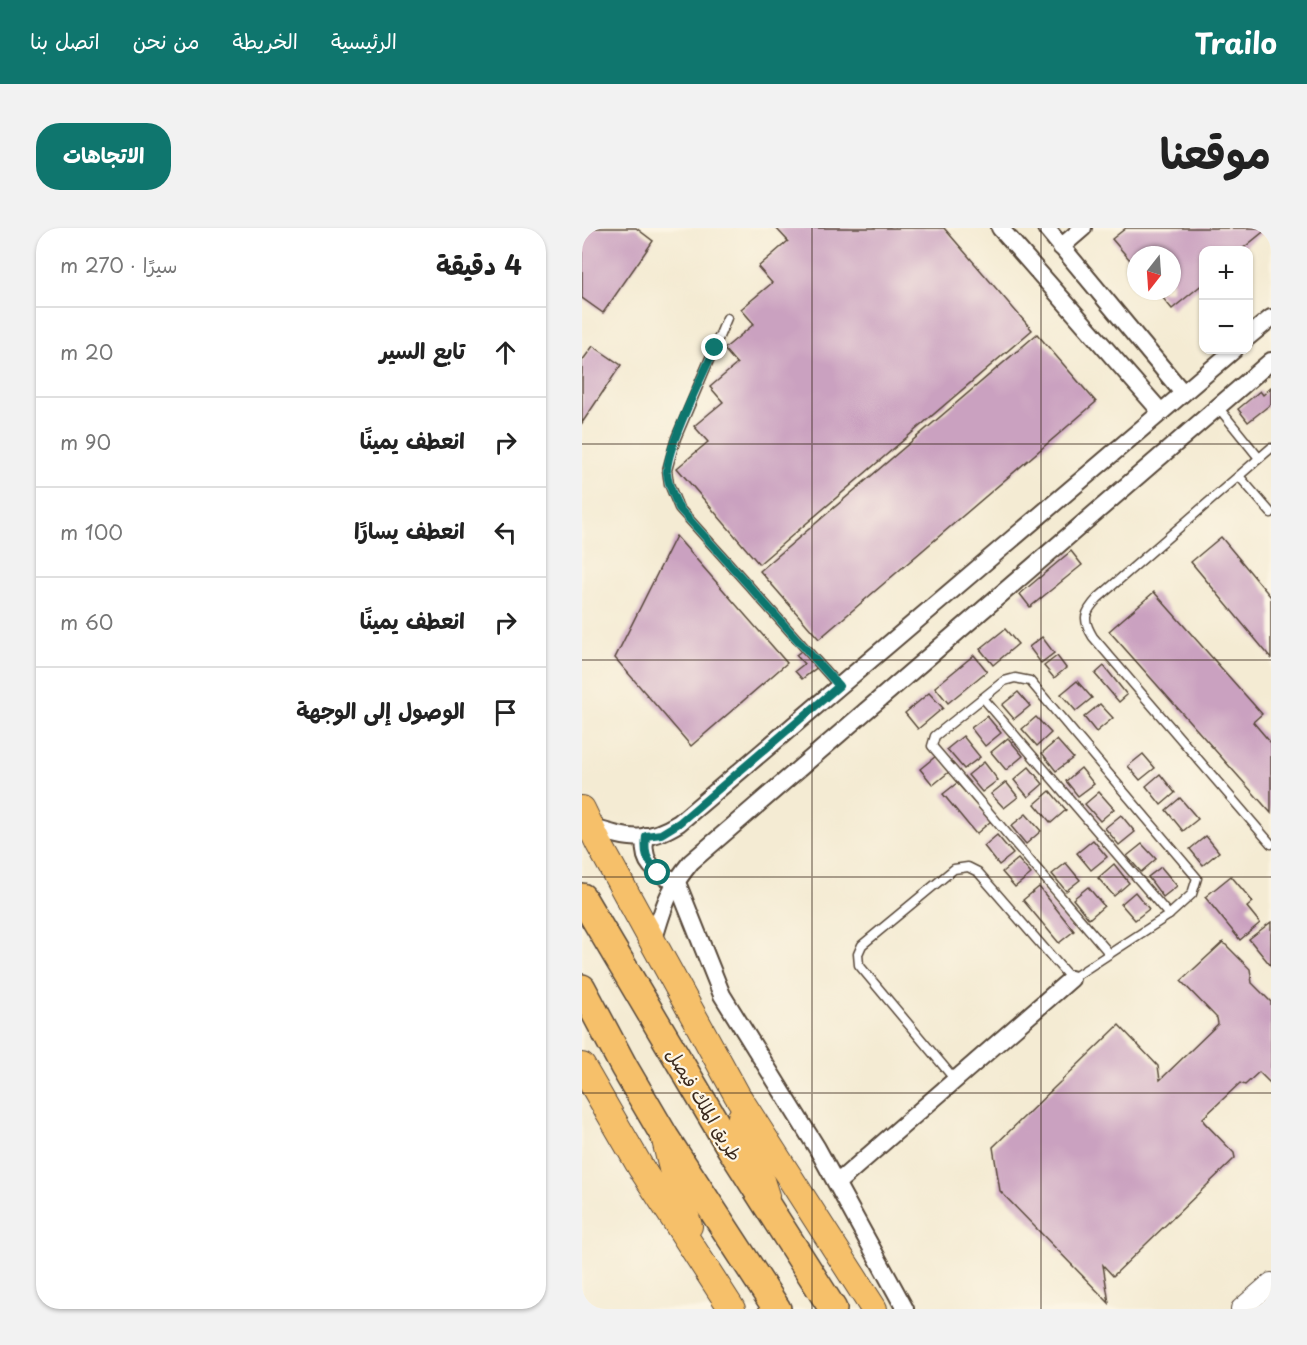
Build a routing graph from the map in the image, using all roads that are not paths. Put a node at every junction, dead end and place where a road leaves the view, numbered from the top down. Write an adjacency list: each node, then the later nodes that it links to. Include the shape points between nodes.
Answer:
1 (1000, 228): 12 (street)
2 (1046, 228): 4 (street)
3 (1083, 228): 4 (street)
4 (1061, 247): 10 (street)
5 (728, 318): 17 (lane, via 676,438 667,470 669,484 679,508)
6 (1271, 318): 7 (street)
7 (1253, 333)
8 (1229, 354): 10 (street)
9 (1271, 361): 11 (street)
10 (1184, 393): 12 (street)
11 (1218, 407): 14 (lane); 22 (street, via 691,862)
12 (1161, 412): 17 (street)
13 (1271, 448): 14 (lane)
14 (1258, 458): 15 (lane)
15 (1239, 476): 16 (lane); 21 (lane, via 1098,598 1086,615 1086,626)
16 (1271, 513)
17 (839, 686): 20 (street, via 679,823 661,834)
18 (983, 698): 24 (lane); 24 (lane, via 1004,681 1030,681 1197,878 1192,894); 26 (lane, via 935,736 932,746)
19 (586, 818): 20 (street, via 628,838); 25 (main road)
20 (646, 836): 22 (street, via 649,862 666,879)
21 (1271, 844)
22 (676, 880): 25 (street); 33 (street, via 722,995)
23 (582, 897): 34 (highway, طريق الملك فيصل)
24 (1169, 915): 26 (lane)
25 (653, 942): 31 (main road)
26 (1109, 953): 27 (lane)
27 (1071, 979): 30 (street); 30 (lane, via 978,872 968,867 954,869 862,945 859,964)
28 (582, 988): 32 (highway)
29 (582, 1066): 35 (main road, via 640,1168)
30 (956, 1081): 33 (street)
31 (737, 1095): 34 (main road); 40 (main road)
32 (664, 1137): 35 (main road); 38 (highway)
33 (837, 1183): 41 (street)
34 (768, 1205): 39 (highway, طريق الملك فيصل)
35 (697, 1255): 37 (main road)
36 (1271, 1284): 42 (street)
37 (732, 1309)
38 (777, 1309)
39 (833, 1309)
40 (874, 1309)
41 (905, 1309)
42 (1241, 1309)

